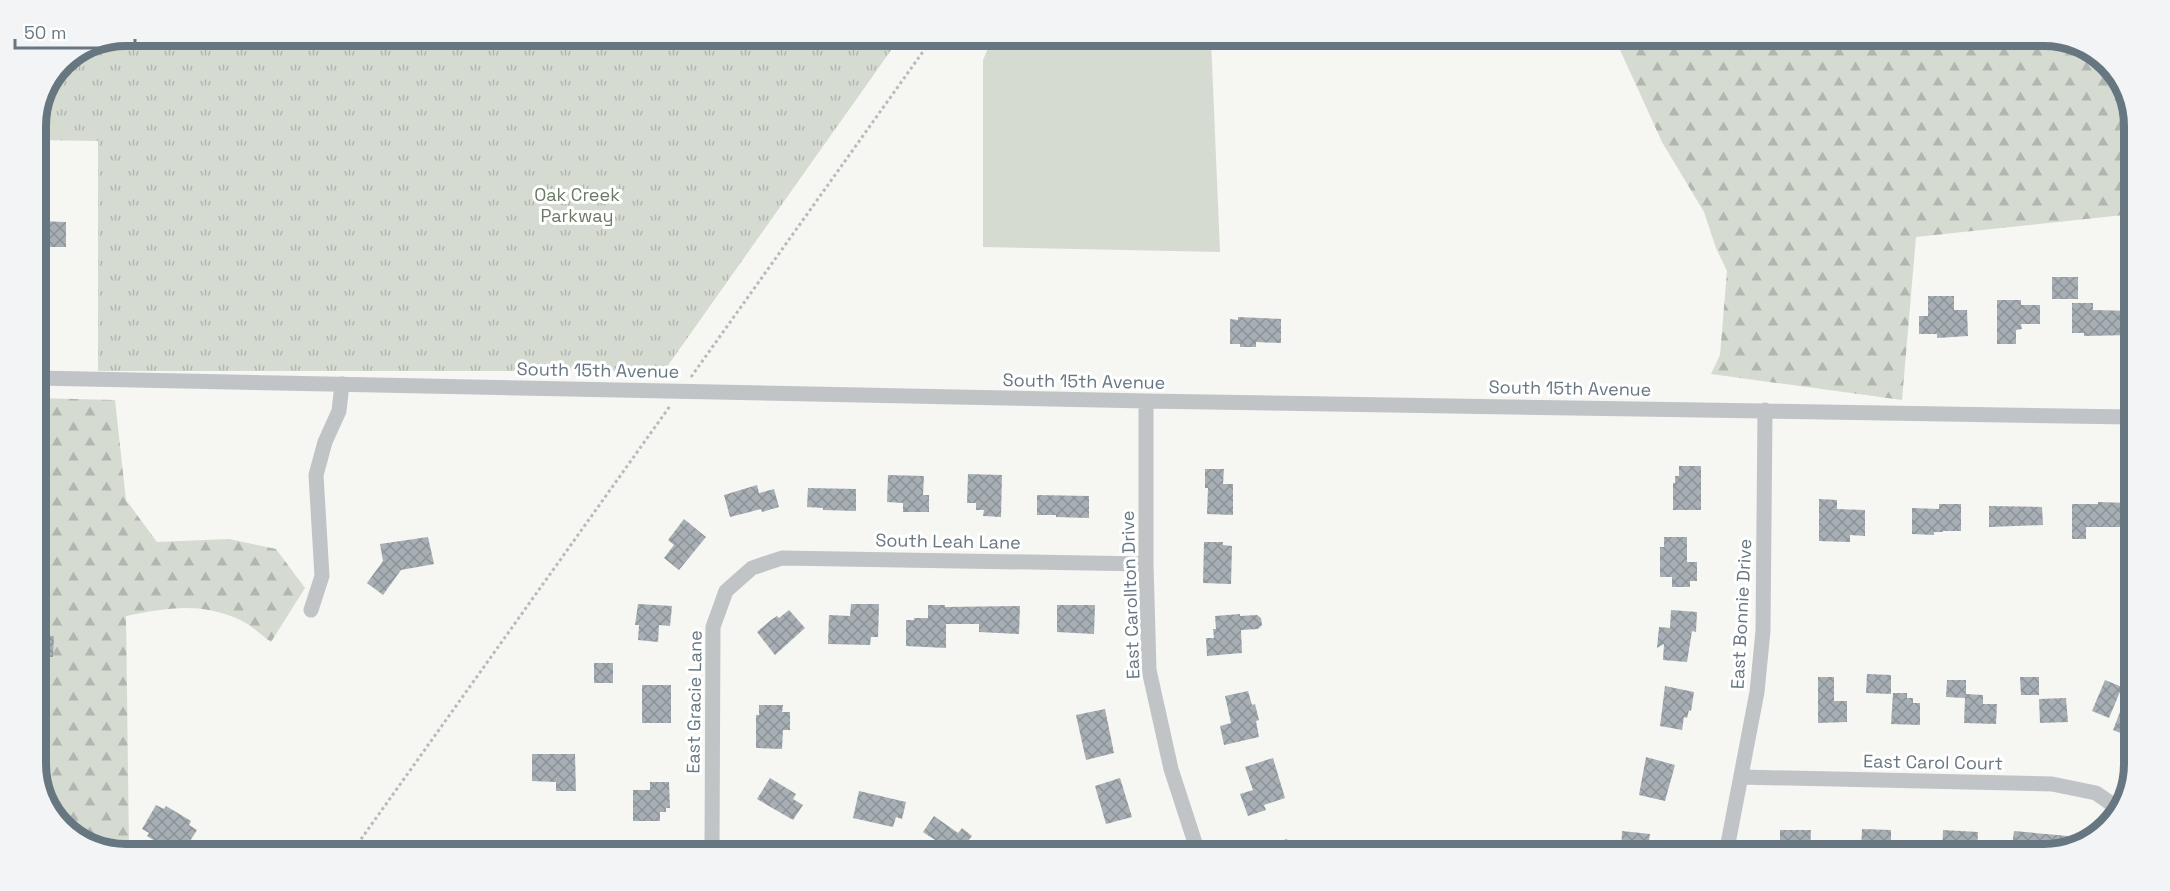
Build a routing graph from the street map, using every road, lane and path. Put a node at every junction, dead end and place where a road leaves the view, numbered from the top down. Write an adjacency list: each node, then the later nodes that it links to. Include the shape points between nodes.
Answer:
1 (927, 46): 3 (path)
2 (46, 378): 4 (street, South 15th Avenue)
3 (688, 381)
4 (342, 384): 6 (street, South 15th Avenue); 11 (street, via 339,411 316,475 322,576)
5 (673, 402): 14 (path)
6 (1146, 402): 7 (street, South 15th Avenue); 9 (street, East Carollton Drive)
7 (1765, 410): 8 (street, South 15th Avenue); 12 (street, East Bonnie Drive, via 1763,630 1757,692)
8 (2123, 417)
9 (1146, 564): 10 (street, South Leah Lane, via 782,558); 16 (street, East Carollton Drive, via 1149,670 1171,769)
10 (752, 568): 15 (street, East Gracie Lane, via 726,591 713,627)
11 (311, 610)
12 (1741, 777): 13 (street, East Carol Court, via 2052,784 2096,793); 17 (street, East Bonnie Drive)
13 (2113, 804)
14 (358, 844)
15 (712, 844)
16 (1195, 844)
17 (1728, 844)

